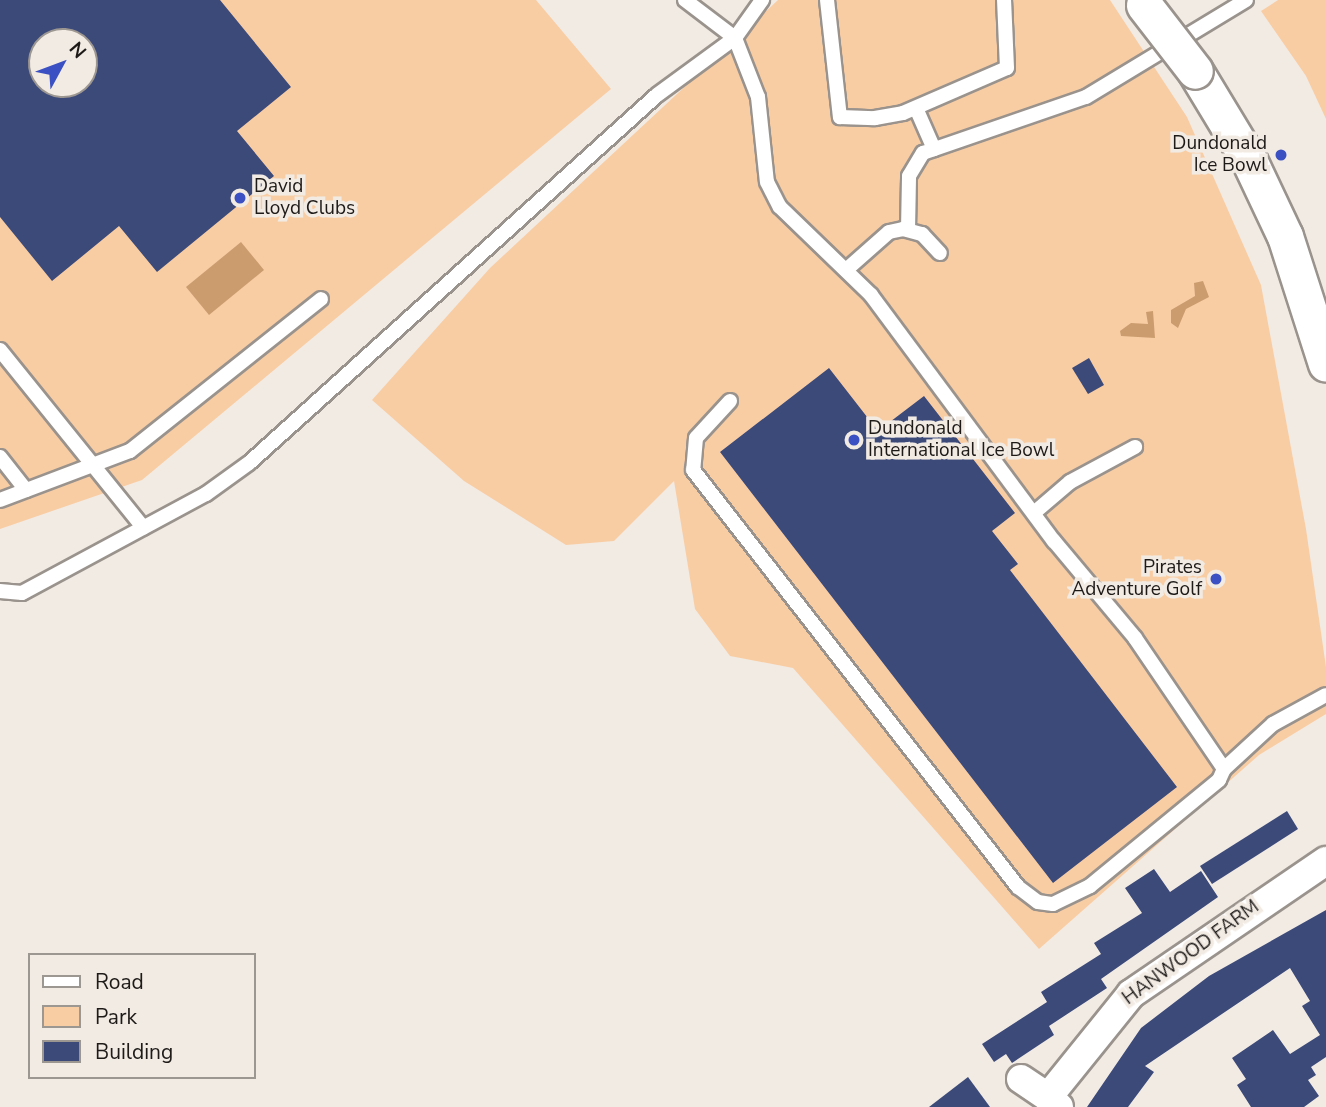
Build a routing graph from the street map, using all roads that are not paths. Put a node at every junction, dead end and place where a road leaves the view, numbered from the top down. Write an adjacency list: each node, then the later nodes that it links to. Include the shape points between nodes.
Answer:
1 (685, 0): 7 (lane)
2 (762, 0): 7 (lane)
3 (827, 0): 8 (lane, via 840,117 875,118)
4 (1004, 0): 8 (lane, via 1007,68)
5 (1246, 0): 9 (lane, via 1086,97)
6 (1142, 2): 15 (street, bridge, via 1195,71 1249,160 1285,236)
7 (735, 38): 12 (lane, via 758,97 767,182 780,207); 23 (lane, via 657,95 249,463)
8 (916, 108): 9 (lane)
9 (934, 149): 10 (lane, via 923,153 909,176)
10 (908, 230): 11 (lane); 12 (lane, via 889,232)
11 (940, 253)
12 (846, 271): 22 (lane)
13 (321, 299): 19 (lane, via 130,451)
14 (0, 350): 19 (lane)
15 (1326, 364)
16 (730, 401): 26 (lane, via 696,438 693,470 1018,887 1038,902 1053,904 1090,886 1219,780)
17 (1135, 447): 22 (lane, via 1070,482)
18 (0, 457): 20 (lane)
19 (93, 463): 20 (lane); 23 (lane)
20 (26, 490): 21 (lane)
21 (0, 500)
22 (1035, 512): 26 (lane, via 1135,638)
23 (143, 527): 24 (lane, via 22,593)
24 (0, 591)
25 (1326, 695): 26 (lane, via 1273,724)
26 (1224, 769)
27 (1326, 860): 29 (street, HANWOOD FARM, via 1131,994)
28 (1021, 1079): 29 (street, HANWOOD FARM)
29 (1053, 1102)

